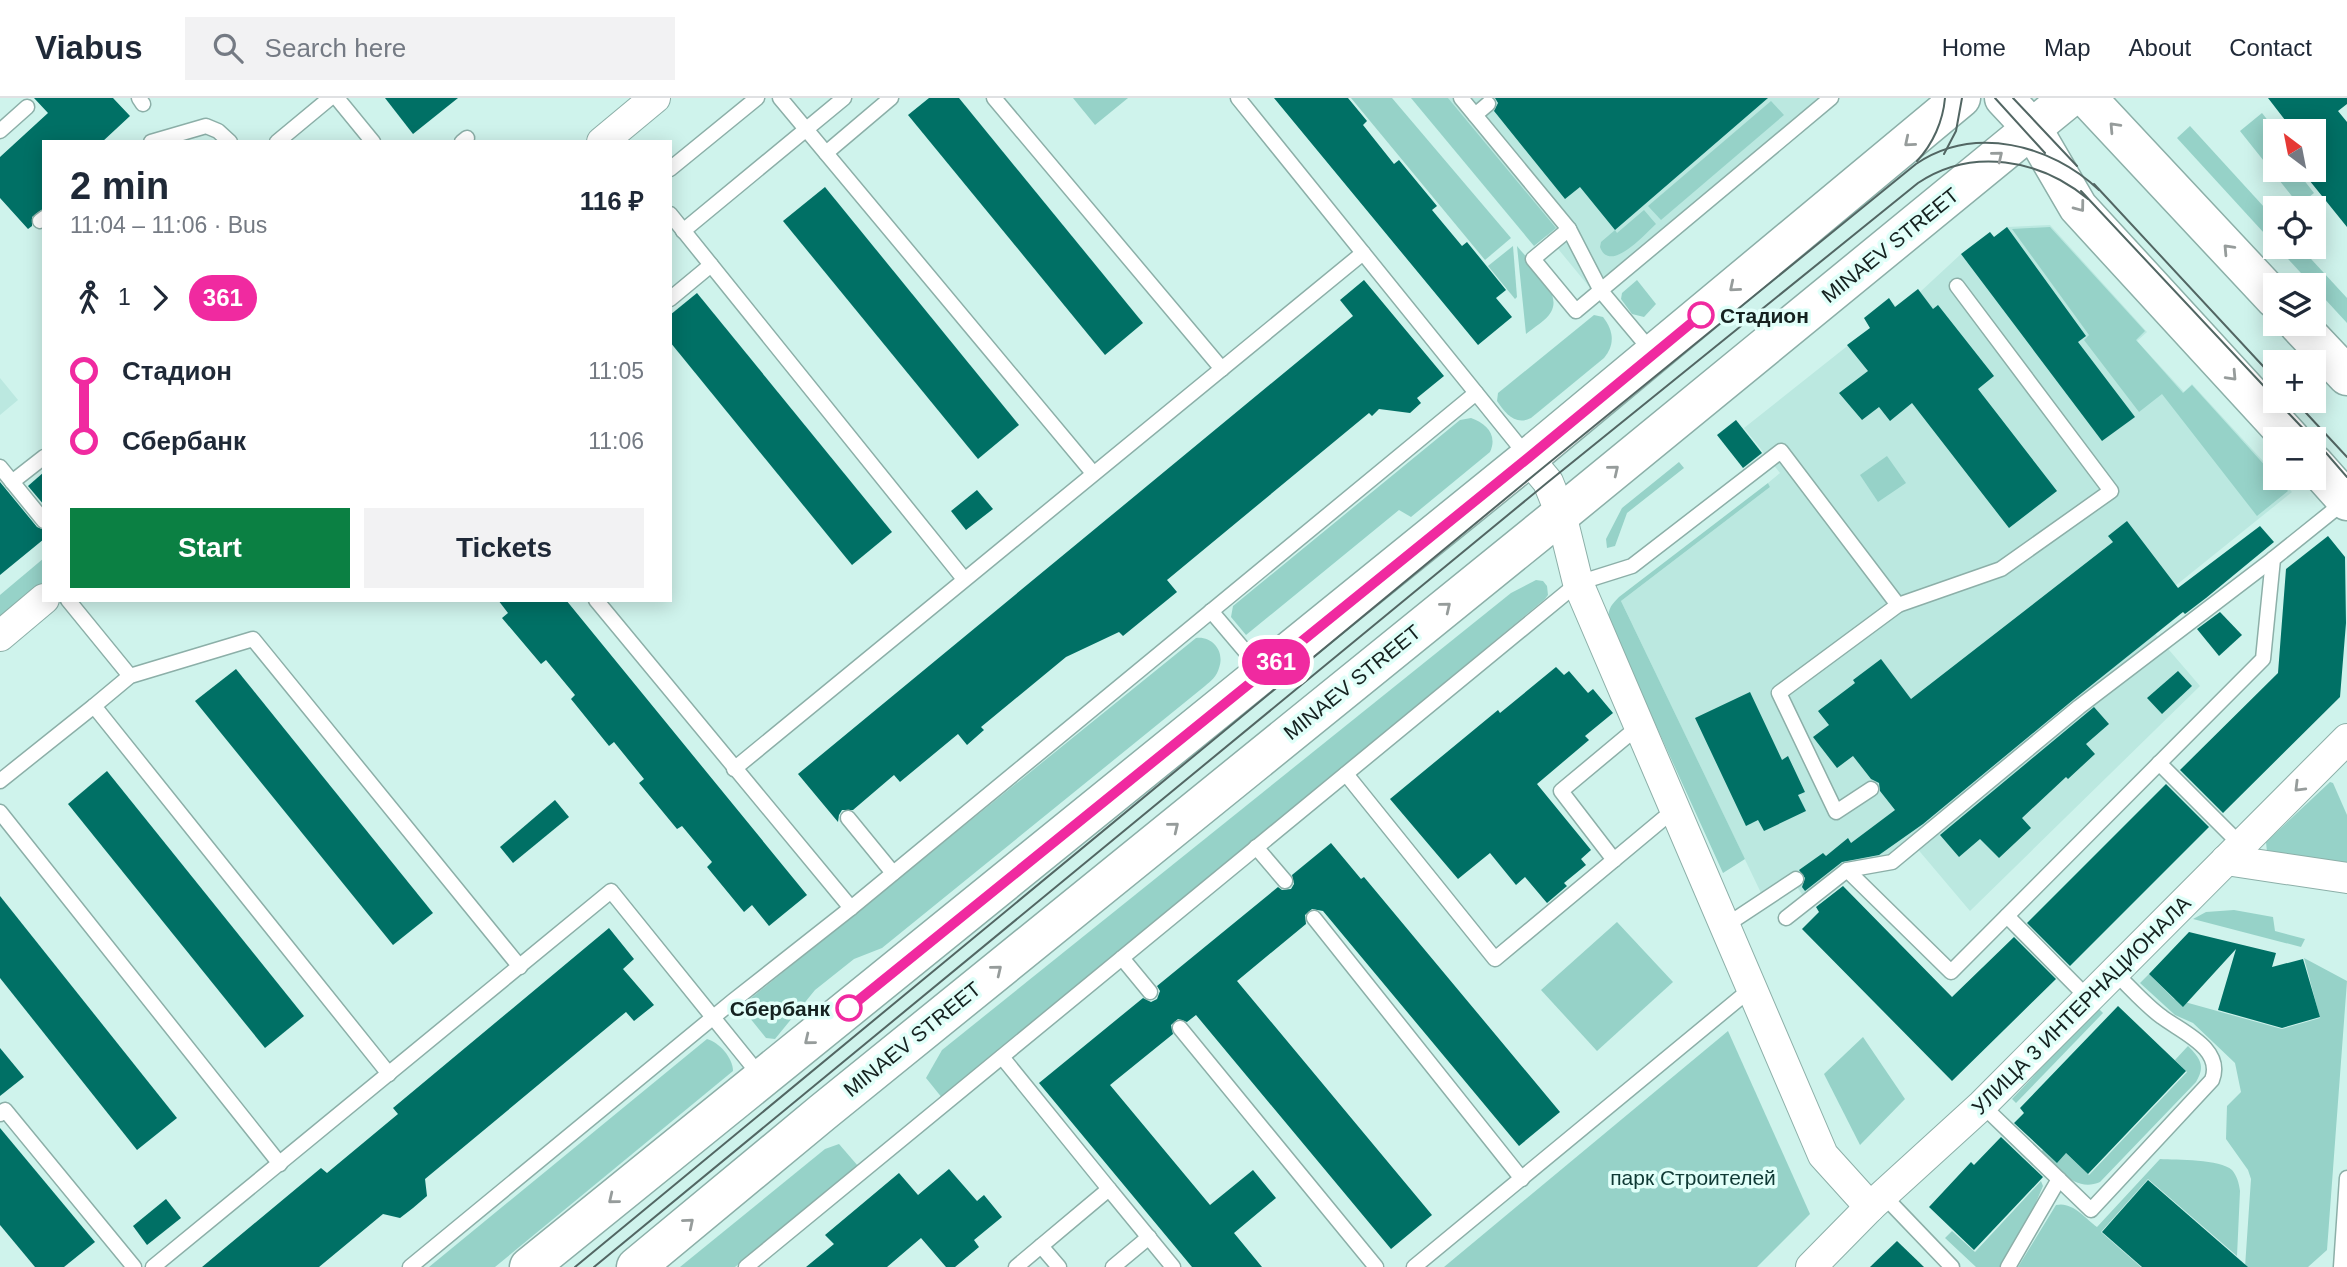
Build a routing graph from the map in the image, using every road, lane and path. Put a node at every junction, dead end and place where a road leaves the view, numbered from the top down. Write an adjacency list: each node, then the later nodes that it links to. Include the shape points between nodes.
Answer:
1 (330, 98): 24 (lane)
2 (337, 98): 25 (lane)
3 (655, 98): 26 (street)
4 (757, 98): 28 (lane)
5 (780, 98): 20 (lane)
6 (844, 98): 20 (lane)
7 (891, 98): 27 (lane)
8 (995, 98): 40 (lane)
9 (1237, 98): 32 (lane)
10 (1461, 98): 19 (lane)
11 (1831, 98): 36 (lane)
12 (1961, 98): 39 (main road, one-way to 39)
13 (2004, 98): 18 (main road)
14 (2069, 98): 18 (main road, MINAEV STREET)
15 (2087, 98): 35 (main road, one-way to 15)
16 (1488, 104): 19 (lane)
17 (27, 107): 21 (lane)
18 (2036, 113): 43 (main road, one-way to 43, via 2078,207); 51 (main road, MINAEV STREET, one-way to 18)
19 (1475, 115): 30 (lane)
20 (806, 129): 27 (lane); 31 (lane)
21 (0, 131)
22 (158, 140): 23 (lane, via 206,126)
23 (228, 140)
24 (279, 140)
25 (371, 140)
26 (604, 140)
27 (826, 153): 47 (lane)
28 (672, 167)
29 (672, 216): 31 (lane)
30 (1569, 229): 36 (lane); 36 (lane, via 1533,259 1576,311)
31 (684, 230): 33 (lane)
32 (1363, 253): 40 (lane); 42 (lane)
33 (711, 265): 37 (lane); 54 (lane)
34 (1957, 286): 59 (lane, via 2111,491 2001,569)
35 (2263, 286)
36 (1601, 291): 39 (lane)
37 (672, 297)
38 (2309, 336): 41 (main road)
39 (1654, 355): 44 (main road)
40 (1222, 369): 47 (lane)
41 (2347, 376)
42 (1476, 393): 44 (lane); 60 (lane)
43 (2280, 427)
44 (1528, 458): 51 (street, via 1548,482); 62 (main road)
45 (42, 459): 49 (lane)
46 (0, 467): 49 (lane)
47 (1093, 473): 54 (lane)
48 (2326, 477): 50 (main road)
49 (12, 482): 52 (lane)
50 (2347, 500): 53 (lane)
51 (1561, 514): 55 (street); 114 (main road, MINAEV STREET, one-way to 51)
52 (42, 519)
53 (2273, 559): 67 (lane, via 2263,659); 78 (lane, via 2079,708 1892,862)
54 (964, 579): 68 (lane)
55 (1578, 583): 59 (lane, via 1632,566 1782,451); 65 (street); 69 (lane)
56 (42, 601): 61 (street)
57 (70, 602): 63 (lane)
58 (598, 602): 68 (lane)
59 (1898, 604): 71 (lane, via 1779,693 1836,812)
60 (1211, 611): 62 (lane); 79 (lane)
61 (0, 635)
62 (1263, 673): 98 (main road, one-way to 98)
63 (130, 676): 64 (lane); 89 (lane, via 253,639)
64 (94, 706): 70 (lane); 97 (lane)
65 (1639, 726): 72 (street); 77 (lane, via 1560,791)
66 (2347, 739): 76 (street, УЛИЦА 3 ИНТЕРНАЦИОНАЛА, one-way to 76)
67 (2159, 763): 76 (lane); 84 (lane)
68 (734, 769): 83 (lane)
69 (1346, 774): 75 (lane); 77 (lane, via 1495,959)
70 (0, 781)
71 (1871, 789)
72 (1675, 809): 77 (lane); 87 (street)
73 (0, 812): 101 (lane)
74 (848, 818): 79 (lane)
75 (1256, 847): 82 (lane); 88 (lane)
76 (2233, 853): 80 (street); 90 (street, УЛИЦА 3 ИНТЕРНАЦИОНАЛА)
77 (1614, 860)
78 (1847, 870): 84 (lane, via 1951,972); 86 (lane)
79 (893, 873): 83 (lane)
80 (2347, 878)
81 (1796, 879): 87 (lane)
82 (1284, 881)
83 (851, 908): 94 (lane)
84 (2007, 916): 93 (lane)
85 (1314, 918): 102 (lane)
86 (1786, 918)
87 (1725, 926): 91 (street)
88 (1122, 958): 92 (lane); 96 (lane)
89 (520, 968): 94 (lane, via 611,891); 97 (lane)
90 (2114, 972): 93 (street, УЛИЦА 3 ИНТЕРНАЦИОНАЛА); 104 (lane, via 2161,1017 2205,1050 2215,1064 2215,1073 2091,1210)
91 (1752, 988): 102 (lane); 106 (street, via 1823,1155)
92 (1150, 992)
93 (2088, 998): 99 (street, УЛИЦА 3 ИНТЕРНАЦИОНАЛА)
94 (713, 1018): 98 (lane); 112 (lane)
95 (1180, 1028): 119 (lane)
96 (1002, 1057): 105 (lane); 109 (lane)
97 (389, 1074): 101 (lane)
98 (762, 1078): 113 (main road, one-way to 113)
99 (1982, 1105): 104 (lane); 106 (street, УЛИЦА 3 ИНТЕРНАЦИОНАЛА)
100 (0, 1114): 110 (lane, via 5,1110)
101 (280, 1164): 111 (lane)
102 (1522, 1178): 120 (lane)
103 (2347, 1178): 124 (lane)
104 (2059, 1179): 123 (lane)
105 (1110, 1189): 107 (lane); 108 (lane)
106 (1876, 1201): 121 (street, УЛИЦА 3 ИНТЕРНАЦИОНАЛА); 122 (lane)
107 (1149, 1237): 117 (lane); 118 (lane)
108 (1041, 1246): 115 (lane); 116 (lane)
109 (751, 1266)
110 (134, 1267)
111 (153, 1267)
112 (410, 1267)
113 (529, 1267)
114 (636, 1267)
115 (1016, 1267)
116 (1059, 1267)
117 (1112, 1267)
118 (1173, 1267)
119 (1376, 1267)
120 (1414, 1267)
121 (1811, 1267)
122 (1952, 1267)
123 (2008, 1267)
124 (2341, 1267)

